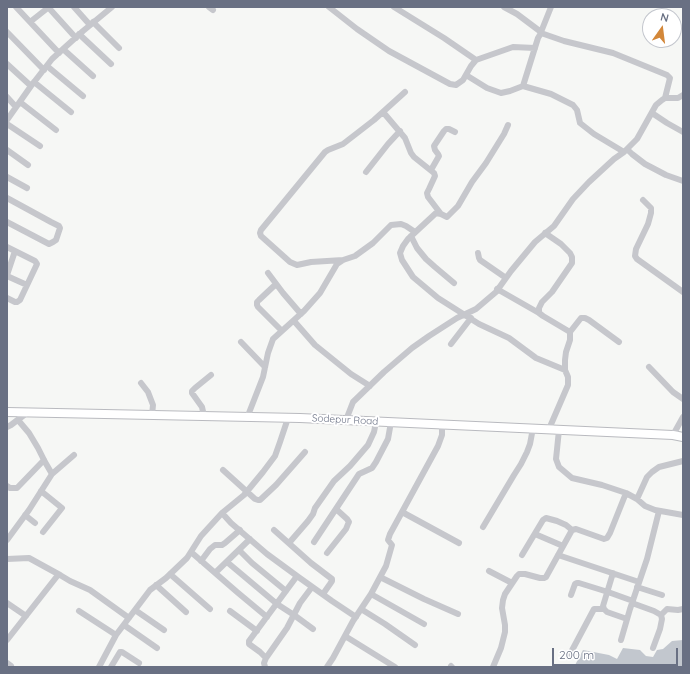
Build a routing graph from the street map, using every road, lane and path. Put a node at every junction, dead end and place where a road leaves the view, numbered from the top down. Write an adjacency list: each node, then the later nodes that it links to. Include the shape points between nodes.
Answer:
1 (16, 7): 9 (street)
2 (48, 7): 9 (street); 13 (street)
3 (74, 7): 10 (street)
4 (329, 7): 21 (street, via 389,51 441,80 456,85)
5 (394, 7): 17 (street)
6 (504, 7): 12 (street)
7 (551, 7): 12 (street)
8 (108, 8): 10 (street)
9 (30, 22): 16 (street)
10 (92, 24): 13 (street); 14 (street)
11 (7, 32): 20 (street)
12 (541, 32): 15 (street); 29 (street, via 564,41 613,53 667,75 670,78)
13 (78, 36): 16 (street); 19 (street)
14 (119, 48)
15 (535, 48): 17 (street, via 513,47); 24 (street)
16 (61, 51): 20 (street); 22 (street)
17 (476, 60): 21 (street)
18 (7, 64): 23 (street)
19 (111, 64)
20 (46, 68): 23 (street); 27 (street)
21 (466, 75): 24 (street, via 501,93)
22 (93, 76)
23 (32, 84): 30 (street); 31 (street)
24 (523, 86): 43 (street, via 550,94 573,105 580,123)
25 (405, 92): 32 (street)
26 (683, 95): 29 (street, via 678,98)
27 (83, 96)
28 (7, 97): 30 (street)
29 (665, 98): 33 (street, via 656,105)
30 (18, 104): 34 (street); 37 (street)
31 (71, 112)
32 (383, 112): 38 (street); 59 (street, via 343,144 325,152 261,230 261,236 290,262 297,265)
33 (652, 113): 40 (street); 43 (street, via 637,139)
34 (7, 120)
35 (7, 124): 41 (street)
36 (508, 126): 52 (street, via 458,206 447,217)
37 (56, 130)
38 (400, 131): 45 (street, via 414,157); 46 (street)
39 (454, 132): 45 (street, via 446,129 434,146 439,156)
40 (683, 132)
41 (40, 146)
42 (7, 150): 44 (street)
43 (625, 151): 48 (street, via 666,175); 54 (street, via 589,182 554,226)
44 (28, 165)
45 (431, 170): 52 (street, via 435,176 427,193)
46 (366, 172)
47 (7, 177): 49 (street)
48 (683, 181)
49 (27, 188)
50 (7, 198): 53 (street, via 60,228 56,240 50,244)
51 (643, 200): 67 (street, via 651,208 651,213 635,256)
52 (442, 214): 55 (street, via 436,213)
53 (7, 222)
54 (545, 233): 62 (street); 69 (street, via 570,253 572,263 542,302)
55 (413, 234): 59 (street, via 406,226 391,225 373,243 355,256); 63 (street, via 417,248 426,259); 71 (street, via 400,253 413,277 438,298)
56 (7, 247): 57 (street)
57 (15, 251): 61 (street); 65 (street, via 36,262)
58 (478, 253): 62 (street, via 480,260)
59 (343, 260): 70 (street, via 337,264 320,293)
60 (268, 273): 64 (street)
61 (7, 275): 65 (street)
62 (506, 278): 66 (street)
63 (454, 283)
64 (276, 284): 70 (street); 73 (street, via 257,302 257,305)
65 (26, 285): 68 (street, via 18,301)
66 (498, 289): 69 (street); 71 (street)
67 (683, 292)
68 (7, 298)
69 (539, 313): 74 (street)
70 (301, 314): 72 (street)
71 (468, 317): 77 (street); 80 (street, via 509,338 536,358); 83 (street, via 457,318 412,348)
72 (294, 321): 73 (street); 83 (street, via 316,345)
73 (282, 331): 78 (street, via 273,339)
74 (570, 332): 76 (street, via 581,318 585,318); 80 (street)
75 (241, 342): 78 (street)
76 (618, 342)
77 (451, 344)
78 (265, 367): 90 (street)
79 (648, 367): 84 (street)
80 (565, 370): 99 (street, via 568,385)
81 (211, 375): 88 (street, via 192,391 202,407)
82 (141, 383): 87 (street, via 153,405)
83 (370, 386): 93 (street, via 353,402)
84 (683, 399)
85 (7, 412): 86 (main road, Sodepur Road)
86 (28, 412): 87 (main road, Sodepur Road); 92 (street)
87 (152, 415): 88 (main road, Sodepur Road)
88 (204, 416): 90 (main road, Sodepur Road)
89 (683, 417): 101 (street)
90 (247, 418): 91 (main road, Sodepur Road)
91 (288, 418): 93 (main road, Sodepur Road); 111 (street, via 275,456)
92 (18, 420): 97 (street); 105 (street, via 29,433)
93 (346, 420): 94 (main road, Sodepur Road)
94 (376, 422): 95 (main road, Sodepur Road); 130 (street, via 368,445 334,480 308,521)
95 (391, 422): 96 (main road, Sodepur Road); 114 (street, via 388,439 376,462 372,468 359,474)
96 (442, 424): 98 (main road, Sodepur Road); 116 (street, via 442,436 438,446)
97 (7, 427)
98 (533, 428): 99 (main road, Sodepur Road); 121 (street, via 524,458)
99 (549, 429): 100 (main road, Sodepur Road)
100 (559, 430): 101 (main road, Sodepur Road); 112 (street, via 556,459 559,467 572,478)
101 (673, 435): 102 (main road, Sodepur Road)
102 (683, 437)
103 (305, 452): 111 (street, via 260,500 255,499)
104 (74, 455): 108 (street)
105 (44, 460): 108 (street); 109 (street, via 17,488)
106 (683, 461): 113 (street, via 659,467 652,472)
107 (223, 470): 111 (street)
108 (52, 474): 110 (street)
109 (7, 486)
110 (41, 491): 118 (street); 125 (street, via 62,508)
111 (247, 491): 117 (street)
112 (626, 494): 113 (street); 124 (street, via 607,538)
113 (637, 499): 115 (street, via 645,506)
114 (336, 509): 129 (street); 135 (street, via 349,522)
115 (659, 511): 119 (street); 149 (street)
116 (402, 512): 131 (street); 147 (street, via 390,534 388,540 392,545)
117 (222, 513): 122 (street); 134 (street, via 201,536)
118 (25, 515): 120 (street); 128 (street)
119 (683, 515)
120 (35, 523)
121 (483, 527)
122 (240, 530): 127 (street); 139 (street, via 225,544 215,545)
123 (274, 530): 130 (street)
124 (572, 530): 126 (street, via 566,525 546,518); 132 (street)
125 (43, 532)
126 (534, 534): 132 (street); 136 (street)
127 (250, 539): 133 (street); 146 (street)
128 (7, 540)
129 (314, 542)
130 (289, 543): 154 (street, via 332,579)
131 (459, 543)
132 (563, 546): 137 (street)
133 (239, 550): 140 (street); 152 (street)
134 (191, 552): 139 (street); 144 (street)
135 (327, 553)
136 (522, 555)
137 (558, 555): 143 (street); 148 (street, via 544,578 519,574)
138 (7, 559): 145 (street, via 29,558)
139 (201, 561): 142 (street)
140 (227, 562): 142 (street); 160 (street)
141 (489, 571): 148 (street)
142 (215, 573): 174 (street)
143 (613, 573): 149 (street); 153 (street)
144 (170, 574): 150 (street); 161 (street)
145 (60, 575): 172 (street); 175 (street, via 90,590)
146 (297, 576): 151 (street); 152 (street)
147 (380, 577): 155 (street); 169 (street)
148 (512, 583): 197 (street, via 503,600 505,632)
149 (638, 584): 157 (street); 158 (street)
150 (156, 585): 165 (street); 168 (street)
151 (312, 586): 154 (street); 170 (street)
152 (286, 591): 160 (street)
153 (608, 592): 156 (street, via 579,582 575,584); 158 (street); 163 (street)
154 (323, 594): 173 (street)
155 (371, 594): 162 (street); 177 (street)
156 (571, 595)
157 (662, 595)
158 (632, 602): 171 (street); 176 (street)
159 (7, 603): 172 (street)
160 (277, 604): 170 (street); 174 (street)
161 (210, 608)
162 (361, 609): 173 (street); 186 (street)
163 (604, 609): 176 (street); 189 (street, via 594,609)
164 (683, 609): 171 (street, via 667,609)
165 (135, 610): 175 (street); 180 (street)
166 (230, 610): 181 (street)
167 (79, 611): 182 (street)
168 (186, 612)
169 (458, 614)
170 (294, 615): 179 (street); 190 (street)
171 (662, 615): 188 (street)
172 (26, 616): 184 (street)
173 (356, 616): 183 (street)
174 (267, 617): 181 (street)
175 (129, 618): 178 (street)
176 (627, 619): 185 (street)
177 (424, 624)
178 (124, 625): 182 (street); 187 (street)
179 (313, 629)
180 (164, 630)
181 (257, 631): 190 (street, via 249,643)
182 (116, 635): 192 (street)
183 (345, 636): 195 (street); 196 (street)
184 (7, 640)
185 (621, 640)
186 (414, 645)
187 (157, 648)
188 (653, 648)
189 (569, 656)
190 (266, 658): 194 (street)
191 (139, 663): 193 (street, via 120,652)
192 (99, 667)
193 (111, 667)
194 (265, 667)
195 (327, 667)
196 (395, 667)
197 (493, 667)

